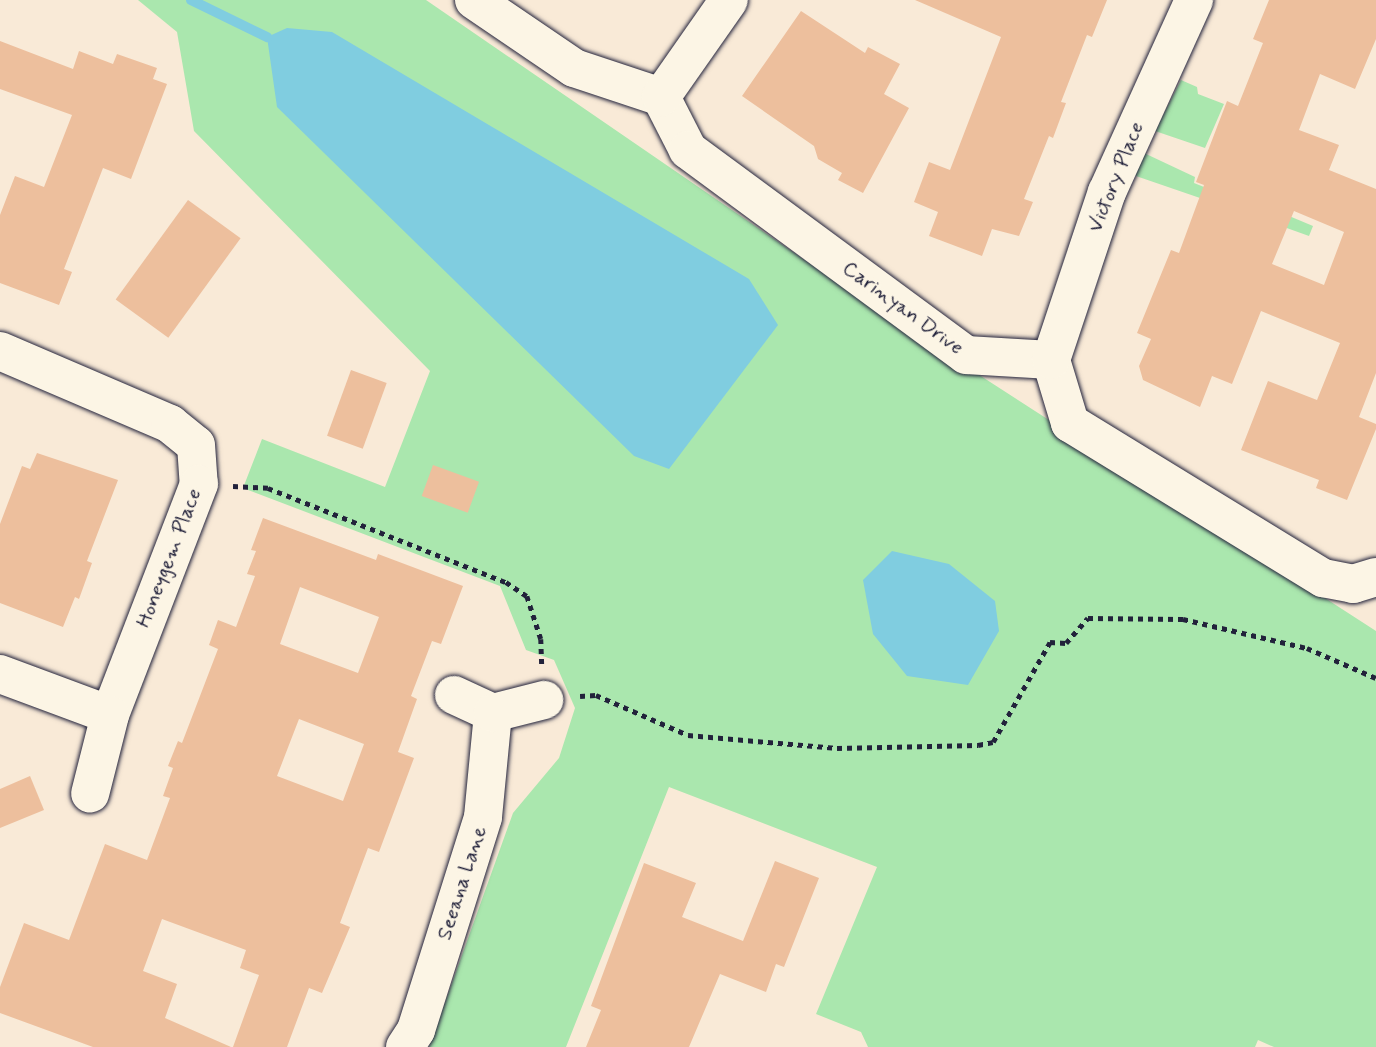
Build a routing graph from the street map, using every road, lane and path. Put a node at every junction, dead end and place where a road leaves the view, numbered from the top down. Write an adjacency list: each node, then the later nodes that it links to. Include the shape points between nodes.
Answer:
1 (474, 0): 4 (street, via 574,68)
2 (729, 0): 4 (street)
3 (1194, 0): 6 (street, Victory Place, via 1107,192)
4 (661, 97): 6 (street, Carinyan Drive, via 688,150 966,355)
5 (0, 351): 7 (street, Honeygem Place, via 170,424 196,445)
6 (1051, 360): 8 (street, via 1070,423 1324,578 1353,584)
7 (199, 484): 12 (path, via 268,488 506,582 527,596 541,639); 14 (street, Honeygem Place)
8 (1376, 577)
9 (0, 674): 14 (street)
10 (1376, 678): 12 (path, via 1307,648 1183,619 1088,618 1066,643 1050,642 993,743 837,748 688,736 596,695)
11 (454, 695): 13 (street)
12 (544, 699): 13 (street)
13 (494, 713): 16 (street, Seeana Lane, via 483,817 416,1030)
14 (110, 715): 15 (street, Honeygem Place)
15 (90, 794)
16 (405, 1047)

